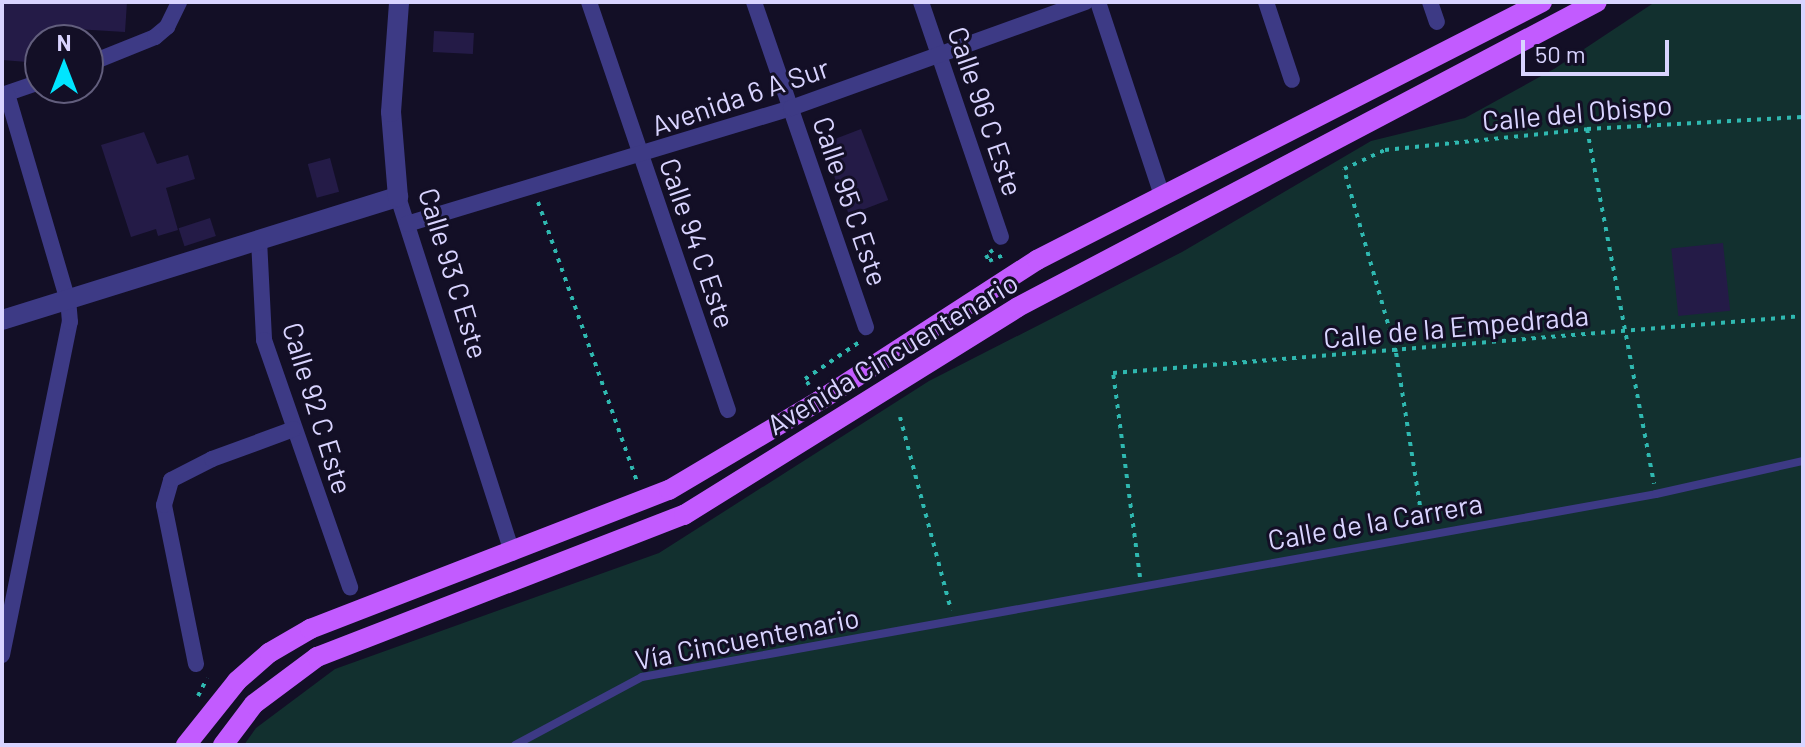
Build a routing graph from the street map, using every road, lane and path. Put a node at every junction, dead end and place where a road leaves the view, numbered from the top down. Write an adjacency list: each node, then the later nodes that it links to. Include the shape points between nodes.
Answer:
1 (179, 2): 14 (street, via 167,27 155,37)
2 (399, 2): 24 (street, Calle 93 C Este, via 391,112)
3 (589, 2): 21 (street, Calle 94 C Este)
4 (754, 2): 18 (street, Calle 95 C Este)
5 (921, 2): 13 (street, Calle 96 C Este)
6 (1085, 2): 13 (street, Avenida 6 A Sur)
7 (1098, 2): 23 (street)
8 (1266, 2): 15 (street)
9 (1430, 2): 12 (street)
10 (1542, 2): 23 (main road, Avenida Cincuentenario)
11 (1597, 2): 49 (main road, Avenida Cincuentenario, via 1018,307 684,515 317,657 254,704)
12 (1437, 22)
13 (938, 54): 18 (street, Avenida 6 A Sur); 26 (street, Calle 96 C Este)
14 (104, 58)
15 (1292, 80)
16 (24, 87): 17 (street)
17 (4, 94): 28 (street)
18 (791, 108): 21 (street, Avenida 6 A Sur); 31 (street, Calle 95 C Este)
19 (1803, 117): 20 (path, Calle del Obispo)
20 (1587, 129): 32 (path); 33 (path, Calle del Obispo, via 1385,150 1344,169)
21 (641, 157): 22 (street, Avenida 6 A Sur); 35 (street, Calle 94 C Este)
22 (533, 188): 25 (street, Avenida 6 A Sur); 40 (path)
23 (1161, 193): 34 (main road, Avenida Cincuentenario, via 1037,260)
24 (398, 197): 25 (street, Calle 93 C Este); 27 (street)
25 (407, 224): 42 (street, Calle 93 C Este)
26 (1001, 237)
27 (259, 240): 28 (street); 37 (street, Calle 92 C Este, via 264,340)
28 (68, 301): 30 (street); 46 (street, via 70,322 45,458)
29 (1803, 316): 32 (path, Calle de la Empedrada)
30 (2, 320)
31 (866, 327): 34 (path, via 860,343 805,379)
32 (1626, 331): 33 (path, Calle de la Empedrada); 39 (path)
33 (1396, 352): 41 (path); 43 (path, Calle de la Empedrada, via 1113,373)
34 (819, 401): 40 (main road, Avenida Cincuentenario)
35 (728, 410)
36 (900, 417): 45 (path)
37 (294, 429): 44 (street, Calle 92 C Este); 47 (street, via 171,480 164,505)
38 (1803, 461): 39 (lane, Calle de la Carrera)
39 (1656, 494): 41 (lane, Calle de la Carrera)
40 (643, 500): 42 (main road, Avenida Cincuentenario)
41 (1424, 535): 43 (lane, Calle de la Carrera)
42 (512, 553): 48 (main road, Avenida Cincuentenario, via 310,629 269,653 237,681)
43 (1141, 585): 45 (lane, Calle de la Carrera)
44 (350, 587)
45 (954, 620): 50 (lane, Vía Cincuentenario, via 642,677)
46 (2, 655)
47 (196, 664)
48 (186, 745)
49 (223, 745)
50 (515, 745)

